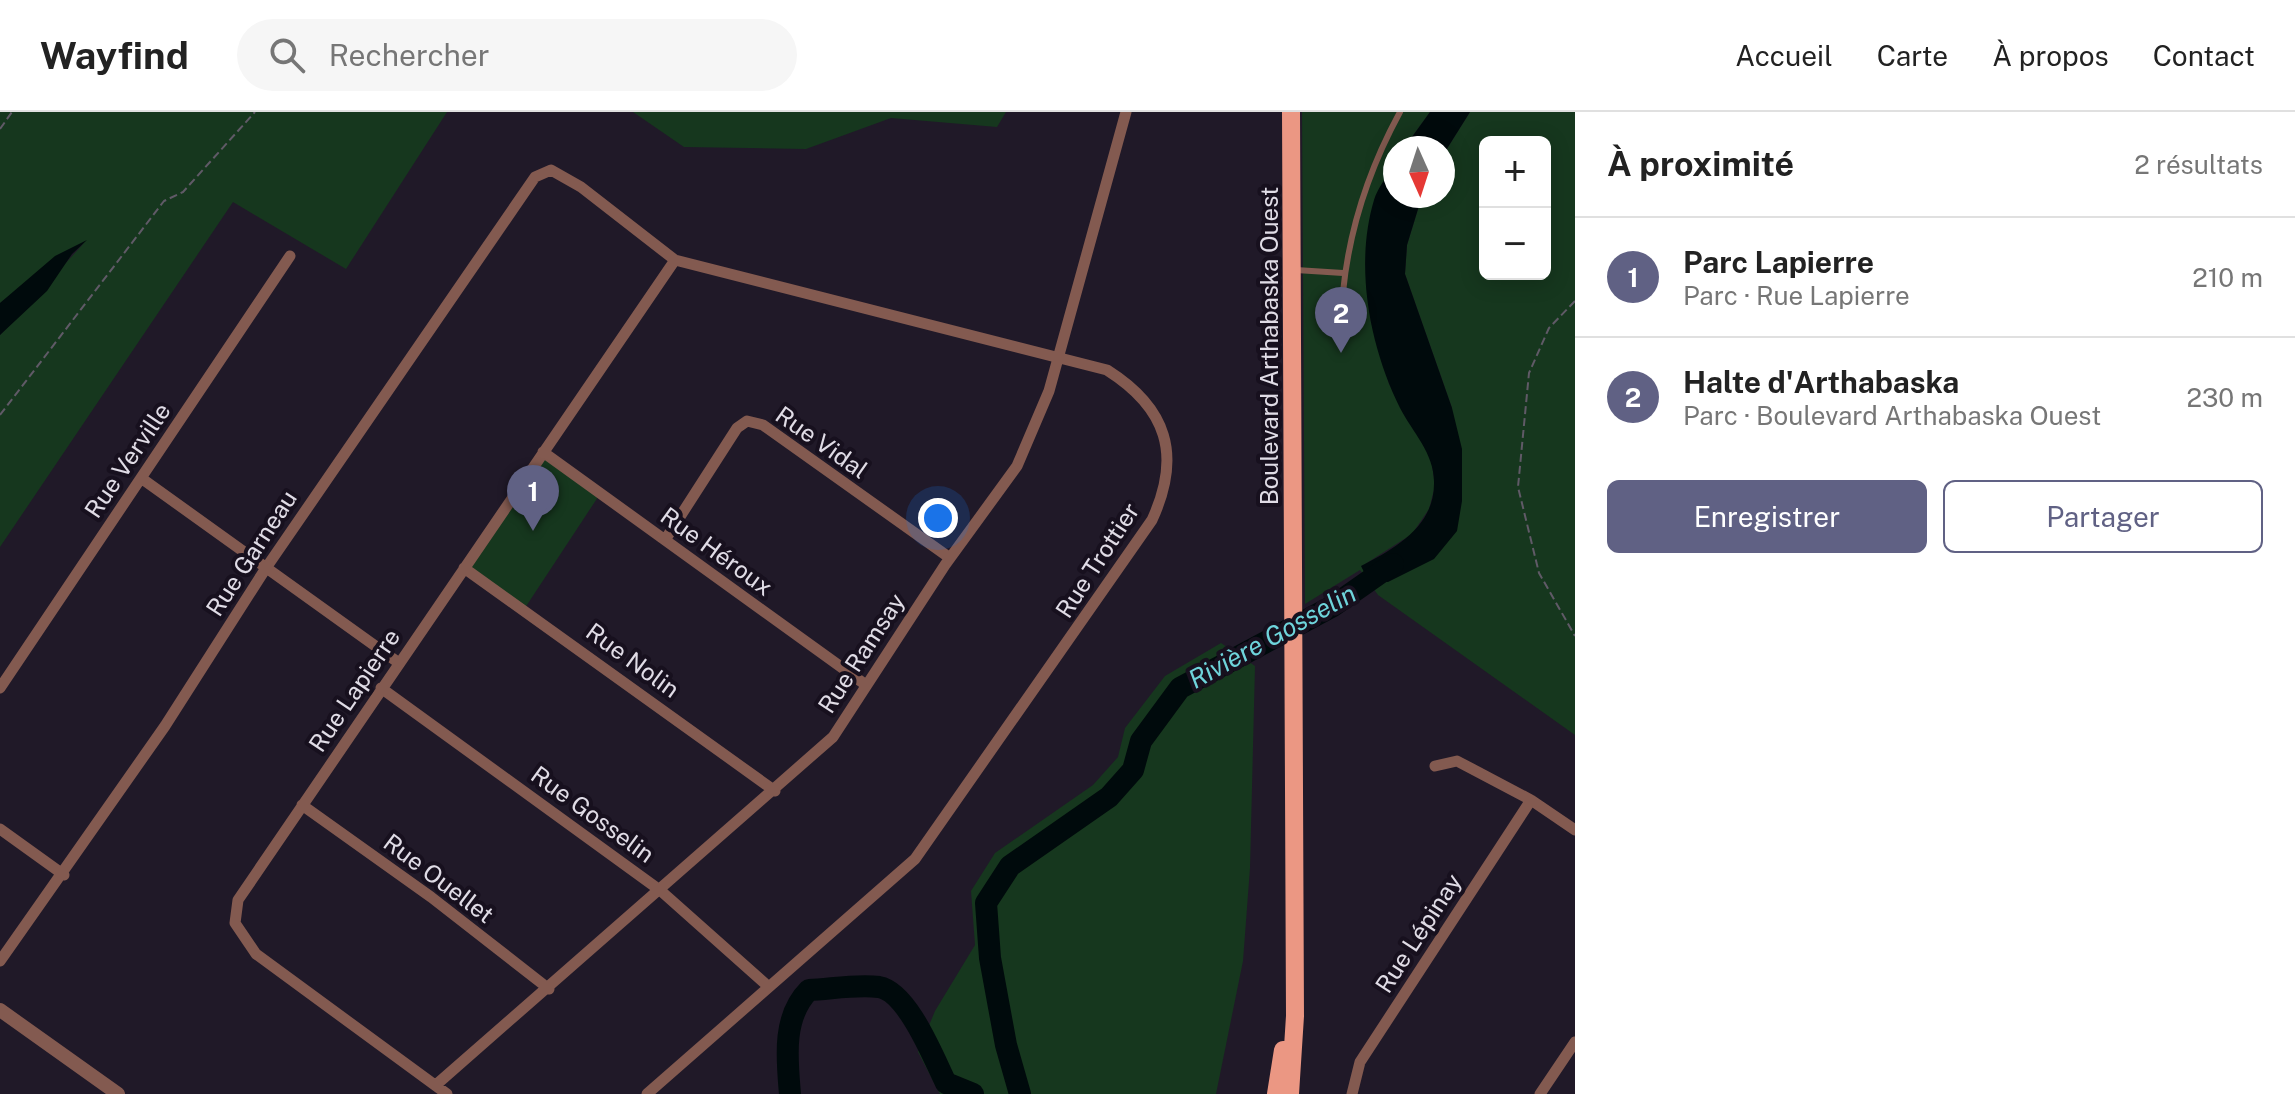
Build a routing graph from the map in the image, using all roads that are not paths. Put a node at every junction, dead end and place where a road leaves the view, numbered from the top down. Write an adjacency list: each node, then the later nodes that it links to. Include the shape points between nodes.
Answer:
1 (1126, 112): 10 (street, Rue Ramsay)
2 (1291, 112): 7 (main road, Boulevard Arthabaska Ouest)
3 (1400, 112): 8 (lane, via 1365,190)
4 (542, 173): 6 (street, Rue Trottier, via 561,173); 15 (street, Rue Garneau)
5 (290, 256): 12 (street, Rue Verville)
6 (675, 260): 10 (street, Rue Trottier); 11 (street, Rue Lapierre)
7 (1292, 270): 8 (lane); 29 (main road, Boulevard Arthabaska Ouest)
8 (1343, 273): 9 (lane)
9 (1341, 329)
10 (1060, 356): 14 (street, Rue Ramsay, via 1017,466); 31 (street, Rue Trottier, via 1122,378 1147,404 1168,449 1168,481 1157,509 915,859)
11 (543, 452): 13 (street, Rue Héroux); 16 (street, Rue Lapierre)
12 (141, 478): 15 (street); 19 (street, Rue Verville)
13 (665, 540): 14 (street, Rue Vidal, via 737,428 747,421 763,425); 18 (street, Rue Héroux)
14 (950, 558): 18 (street, Rue Ramsay)
15 (266, 568): 17 (street); 27 (street, Rue Garneau)
16 (464, 568): 17 (street, Rue Lapierre); 22 (street, Rue Nolin)
17 (399, 663): 20 (street, Rue Lapierre)
18 (866, 685): 22 (street, Rue Ramsay, via 833,737)
19 (0, 688)
20 (381, 688): 24 (street, Rue Lapierre); 28 (street, Rue Gosselin)
21 (1435, 766): 23 (street, via 1457,761)
22 (775, 791): 28 (street, Rue Ramsay)
23 (1531, 800): 26 (street); 41 (street, Rue Lépinay, via 1360,1062)
24 (302, 805): 32 (street, Rue Ouellet); 35 (street, Rue Lapierre, via 238,900 239,934 256,954)
25 (0, 829): 27 (street)
26 (1575, 830)
27 (64, 875): 30 (street, Rue Garneau)
28 (661, 891): 31 (street, Rue Gosselin); 32 (street, Rue Ramsay)
29 (1293, 960): 39 (main road); 40 (main road)
30 (0, 961)
31 (769, 987): 38 (street, Rue Trottier)
32 (549, 989): 35 (street, Rue Ramsay)
33 (0, 1010): 36 (street)
34 (1575, 1042): 42 (street)
35 (437, 1084): 37 (street, Rue Lapierre)
36 (118, 1094)
37 (447, 1094)
38 (647, 1094)
39 (1276, 1094)
40 (1290, 1094)
41 (1352, 1094)
42 (1540, 1094)

